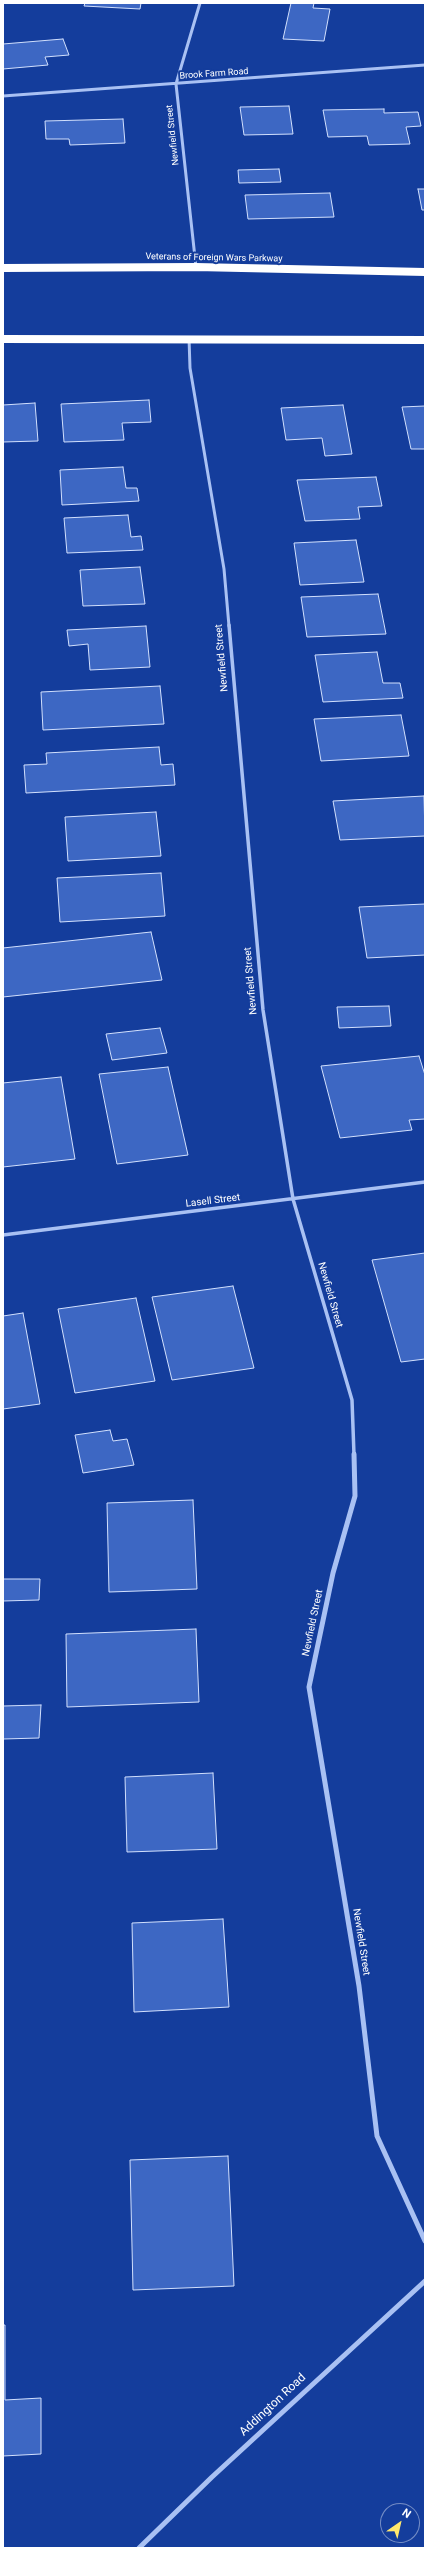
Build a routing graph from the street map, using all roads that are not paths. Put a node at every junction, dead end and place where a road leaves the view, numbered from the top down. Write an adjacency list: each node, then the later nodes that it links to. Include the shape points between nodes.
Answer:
1 (200, 3): 3 (street, Newfield Street)
2 (425, 65): 3 (street, Brook Farm Road)
3 (176, 84): 4 (street, Brook Farm Road); 5 (street, Newfield Street)
4 (3, 96)
5 (196, 267): 6 (highway, Veterans of Foreign Wars Parkway); 7 (highway, Veterans of Foreign Wars Parkway)
6 (3, 268)
7 (425, 272)
8 (189, 338): 9 (highway); 10 (highway); 12 (street, Newfield Street, via 190,368 224,569 262,1010)
9 (3, 339)
10 (425, 340)
11 (425, 1182): 12 (street, Lasell Street)
12 (293, 1199): 13 (street, Lasell Street); 14 (street, Newfield Street, via 352,1400 355,1496 333,1573 309,1687 359,1986 377,2136)
13 (3, 1235)
14 (425, 2241)
15 (425, 2281): 16 (street, Addington Road, via 212,2477)
16 (139, 2548)

